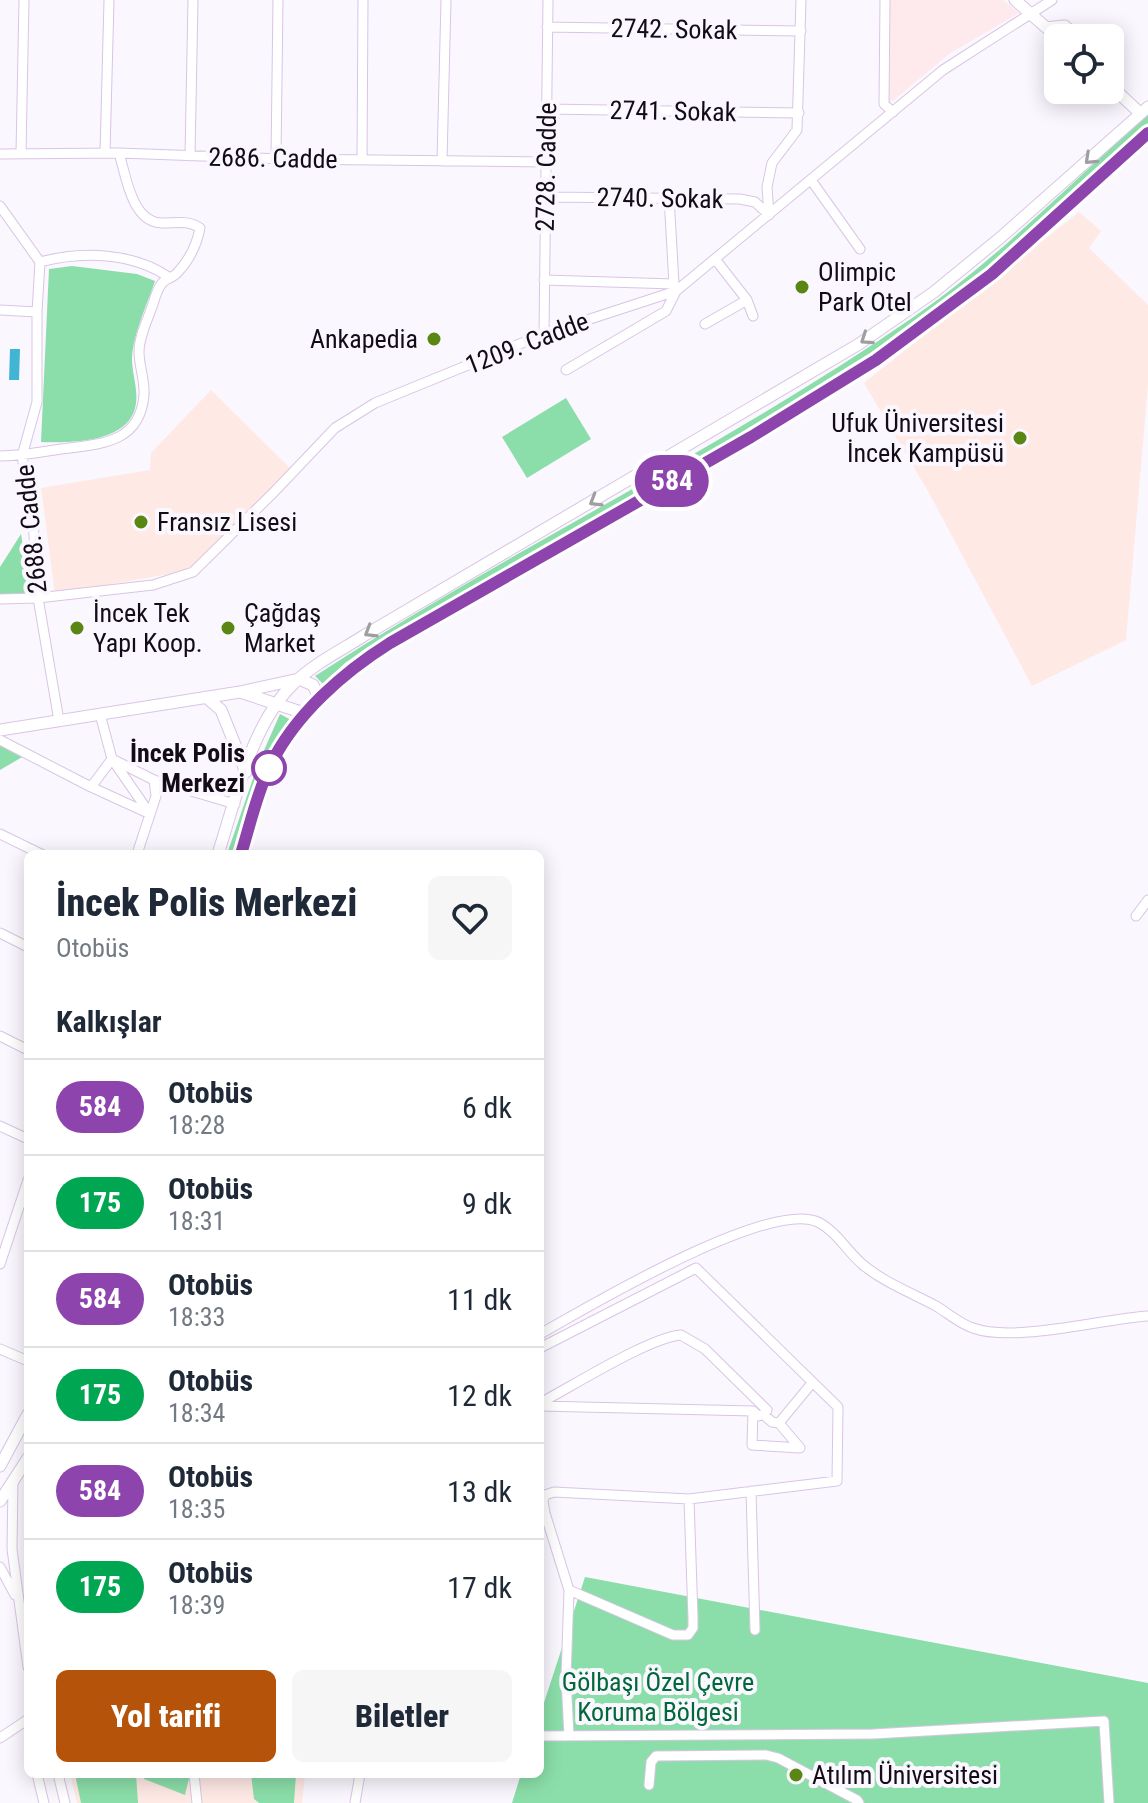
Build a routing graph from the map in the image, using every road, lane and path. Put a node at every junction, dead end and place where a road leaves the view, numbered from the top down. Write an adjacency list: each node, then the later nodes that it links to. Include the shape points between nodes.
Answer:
1 (24, 0): 22 (street)
2 (109, 0): 23 (street)
3 (193, 0): 26 (street)
4 (278, 0): 27 (street)
5 (363, 0): 28 (street)
6 (446, 0): 29 (street)
7 (548, 0): 14 (street, 2728. Cadde)
8 (801, 0): 15 (street)
9 (885, 0): 19 (street, via 884,104)
10 (1015, 0): 12 (main road)
11 (1052, 0): 12 (street, 1209. Cadde)
12 (1031, 15): 13 (main road); 19 (street, 1209. Cadde, via 943,70)
13 (1044, 26)
14 (547, 27): 15 (street, 2742. Sokak); 17 (street, 2728. Cadde)
15 (801, 31): 20 (street)
16 (1124, 95): 18 (main road)
17 (547, 109): 20 (street, 2741. Sokak); 30 (street, 2728. Cadde)
18 (1144, 110): 53 (main road, one-way to 53, via 966,266 859,344)
19 (893, 112): 31 (street, 1209. Cadde)
20 (799, 113): 35 (street, via 797,130 772,163)
21 (1148, 133): 56 (main road, via 992,274 880,357 751,437 390,643 352,668)
22 (21, 153): 23 (street, 2686. Cadde); 25 (street, 2686. Cadde)
23 (105, 153): 24 (street, 2686. Cadde)
24 (119, 153): 26 (street, 2686. Cadde); 39 (street, via 136,206 145,216 158,223 192,222 200,228 189,256)
25 (0, 154)
26 (190, 156): 27 (street, 2686. Cadde)
27 (276, 158): 28 (street, 2686. Cadde)
28 (362, 160): 29 (street, 2686. Cadde)
29 (442, 161): 30 (street, 2686. Cadde)
30 (546, 162): 32 (street, 2728. Cadde)
31 (811, 180): 35 (street, 1209. Cadde); 36 (street)
32 (546, 197): 33 (street, 2740. Sokak); 40 (street, 2728. Cadde)
33 (669, 197): 35 (street, 2740. Sokak, via 740,199 755,202); 40 (street, via 674,284)
34 (0, 206): 38 (street)
35 (769, 215): 37 (street, 1209. Cadde)
36 (860, 249)
37 (715, 259): 41 (street, 1209. Cadde); 42 (street)
38 (40, 262): 39 (street, via 111,256); 44 (street, 2688. Cadde)
39 (170, 278): 50 (street, via 157,292 139,349 144,395 134,425 95,446)
40 (544, 280): 47 (street, 2728. Cadde)
41 (676, 291): 47 (street, 1209. Cadde); 48 (street, via 666,311)
42 (747, 300): 45 (street); 46 (street)
43 (0, 310): 44 (street)
44 (37, 312): 50 (street, 2688. Cadde, via 37,402)
45 (753, 316)
46 (705, 324)
47 (544, 334): 51 (street, 1209. Cadde, via 375,403 335,428 193,572 153,585)
48 (566, 370)
49 (0, 456): 50 (street)
50 (22, 456): 51 (street, 2688. Cadde)
51 (38, 598): 52 (street, 1209. Cadde); 60 (street, 2688. Cadde)
52 (0, 599)
53 (299, 679): 54 (main road); 56 (main road, via 313,685); 57 (main road)
54 (240, 692): 55 (main road); 57 (main road)
55 (206, 697): 58 (main road); 64 (main road, via 221,710)
56 (320, 699): 59 (main road)
57 (277, 704): 59 (main road); 64 (main road, via 258,736)
58 (100, 714): 60 (main road); 63 (street)
59 (307, 714): 73 (main road, via 270,765)
60 (59, 721): 61 (main road)
61 (0, 730)
62 (0, 740): 66 (street)
63 (112, 759): 65 (street); 66 (street); 68 (street)
64 (246, 772): 67 (main road)
65 (154, 780): 67 (street); 68 (street)
66 (91, 787): 68 (street)
67 (235, 804): 72 (main road)
68 (150, 814): 71 (street)
69 (0, 834): 70 (street)
70 (33, 850)
71 (138, 850)
72 (219, 850)
73 (242, 850)
74 (1148, 900): 75 (street)
75 (1136, 916)
76 (0, 933): 77 (street)
77 (24, 945)
78 (0, 1036): 79 (street)
79 (24, 1048)
80 (0, 1126): 81 (street)
81 (24, 1137)
82 (24, 1192): 84 (street)
83 (0, 1224): 84 (street)
84 (12, 1229): 85 (street)
85 (0, 1264)
86 (1148, 1316): 87 (street, via 1002,1334 972,1328 880,1277 817,1222 792,1219 753,1227 711,1245)
87 (544, 1332)
88 (544, 1346): 91 (street, via 696,1268)
89 (0, 1349): 90 (street)
90 (24, 1359)
91 (812, 1383): 97 (street); 101 (street, via 838,1407 837,1481)
92 (544, 1403): 95 (street, via 637,1351 681,1335 705,1349 767,1410)
93 (544, 1405): 94 (street)
94 (753, 1411): 95 (street); 97 (street, via 752,1445 800,1448)
95 (764, 1415): 97 (street)
96 (24, 1421): 99 (main road)
97 (779, 1423)
98 (24, 1465): 100 (main road)
99 (0, 1466)
100 (13, 1483): 104 (main road); 108 (street)
101 (751, 1491): 103 (street); 109 (street)
102 (544, 1498): 103 (street, via 554,1492)
103 (689, 1499): 107 (street, via 693,1628 688,1635 673,1635)
104 (0, 1501)
105 (544, 1507): 107 (street)
106 (0, 1567): 108 (street)
107 (569, 1590): 113 (street)
108 (18, 1602): 110 (street)
109 (755, 1630)
110 (24, 1641)
111 (24, 1720): 114 (street)
112 (544, 1736): 113 (street)
113 (569, 1736): 125 (street, via 889,1733 1104,1721)
114 (0, 1738)
115 (38, 1778): 120 (street)
116 (59, 1778): 121 (street)
117 (194, 1778): 122 (street)
118 (359, 1778): 123 (street)
119 (649, 1785): 124 (street, via 656,1756 753,1753 778,1758)
120 (44, 1803)
121 (65, 1803)
122 (197, 1803)
123 (355, 1803)
124 (859, 1803)
125 (1109, 1803)

